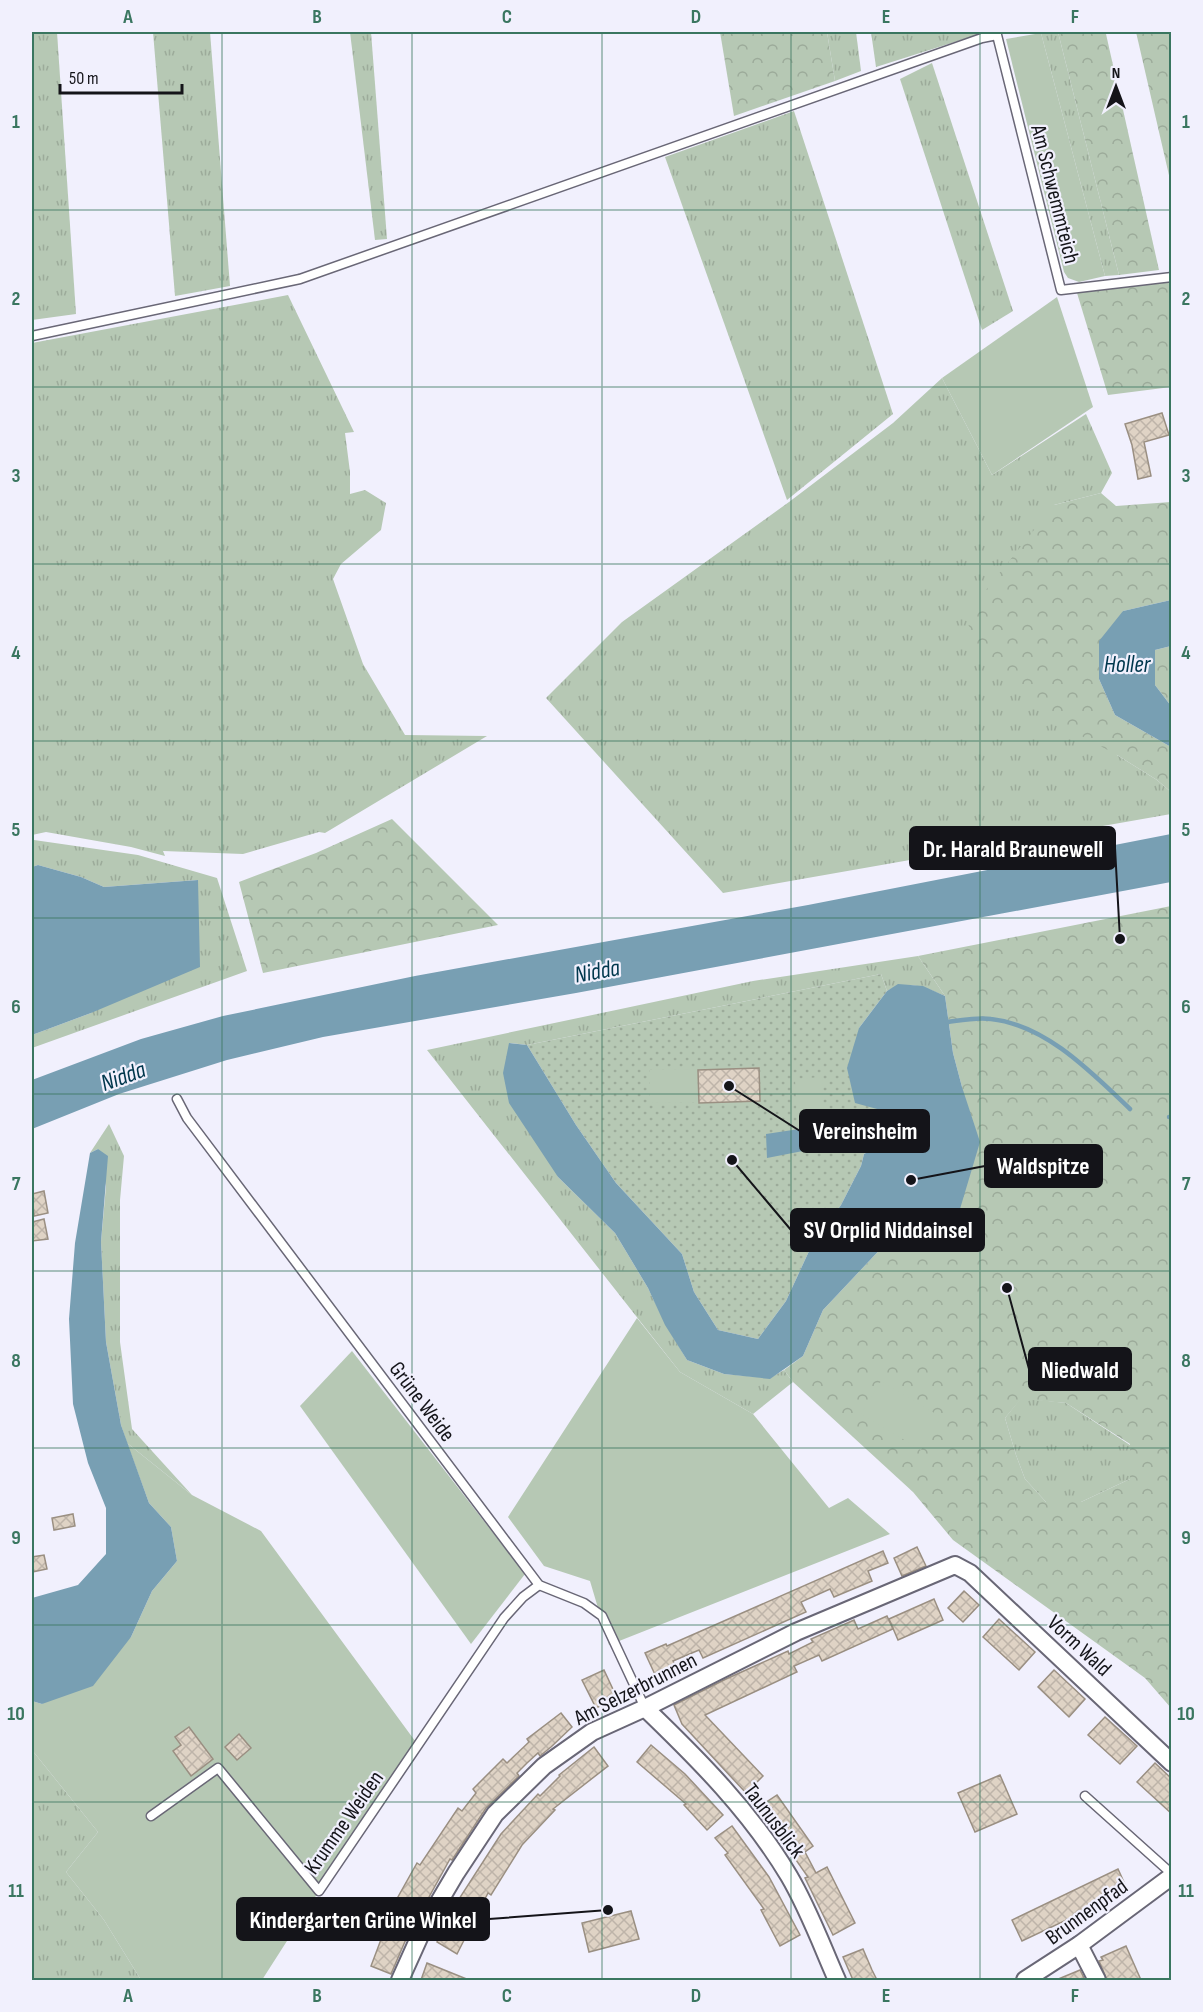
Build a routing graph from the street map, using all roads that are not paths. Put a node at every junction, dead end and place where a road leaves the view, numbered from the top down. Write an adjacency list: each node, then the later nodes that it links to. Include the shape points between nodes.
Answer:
1 (1172, 276): 2 (lane, Am Schwemmteich, via 1061,290 997,34 300,279)
2 (32, 336)
3 (177, 1099): 5 (lane, Grüne Weide, via 187,1118)
4 (955, 1565): 6 (street, Am Selzerbrunnen, via 796,1632); 7 (street, Vorm Wald, via 977,1580)
5 (538, 1585): 6 (lane, via 584,1603 602,1616); 9 (lane, Krumme Weiden, via 504,1618 319,1891 218,1768)
6 (645, 1708): 12 (street, Am Selzerbrunnen, via 582,1739 544,1766 495,1814 423,1929); 13 (street, Taunusblick, via 692,1753 750,1820 789,1876)
7 (1172, 1762)
8 (1085, 1796): 10 (lane)
9 (151, 1816)
10 (1172, 1875): 11 (street, Brunnenpfad)
11 (1079, 1945): 14 (street, Brunnenpfad); 15 (street)
12 (400, 1980)
13 (837, 1980)
14 (1025, 1980)
15 (1097, 1980)

